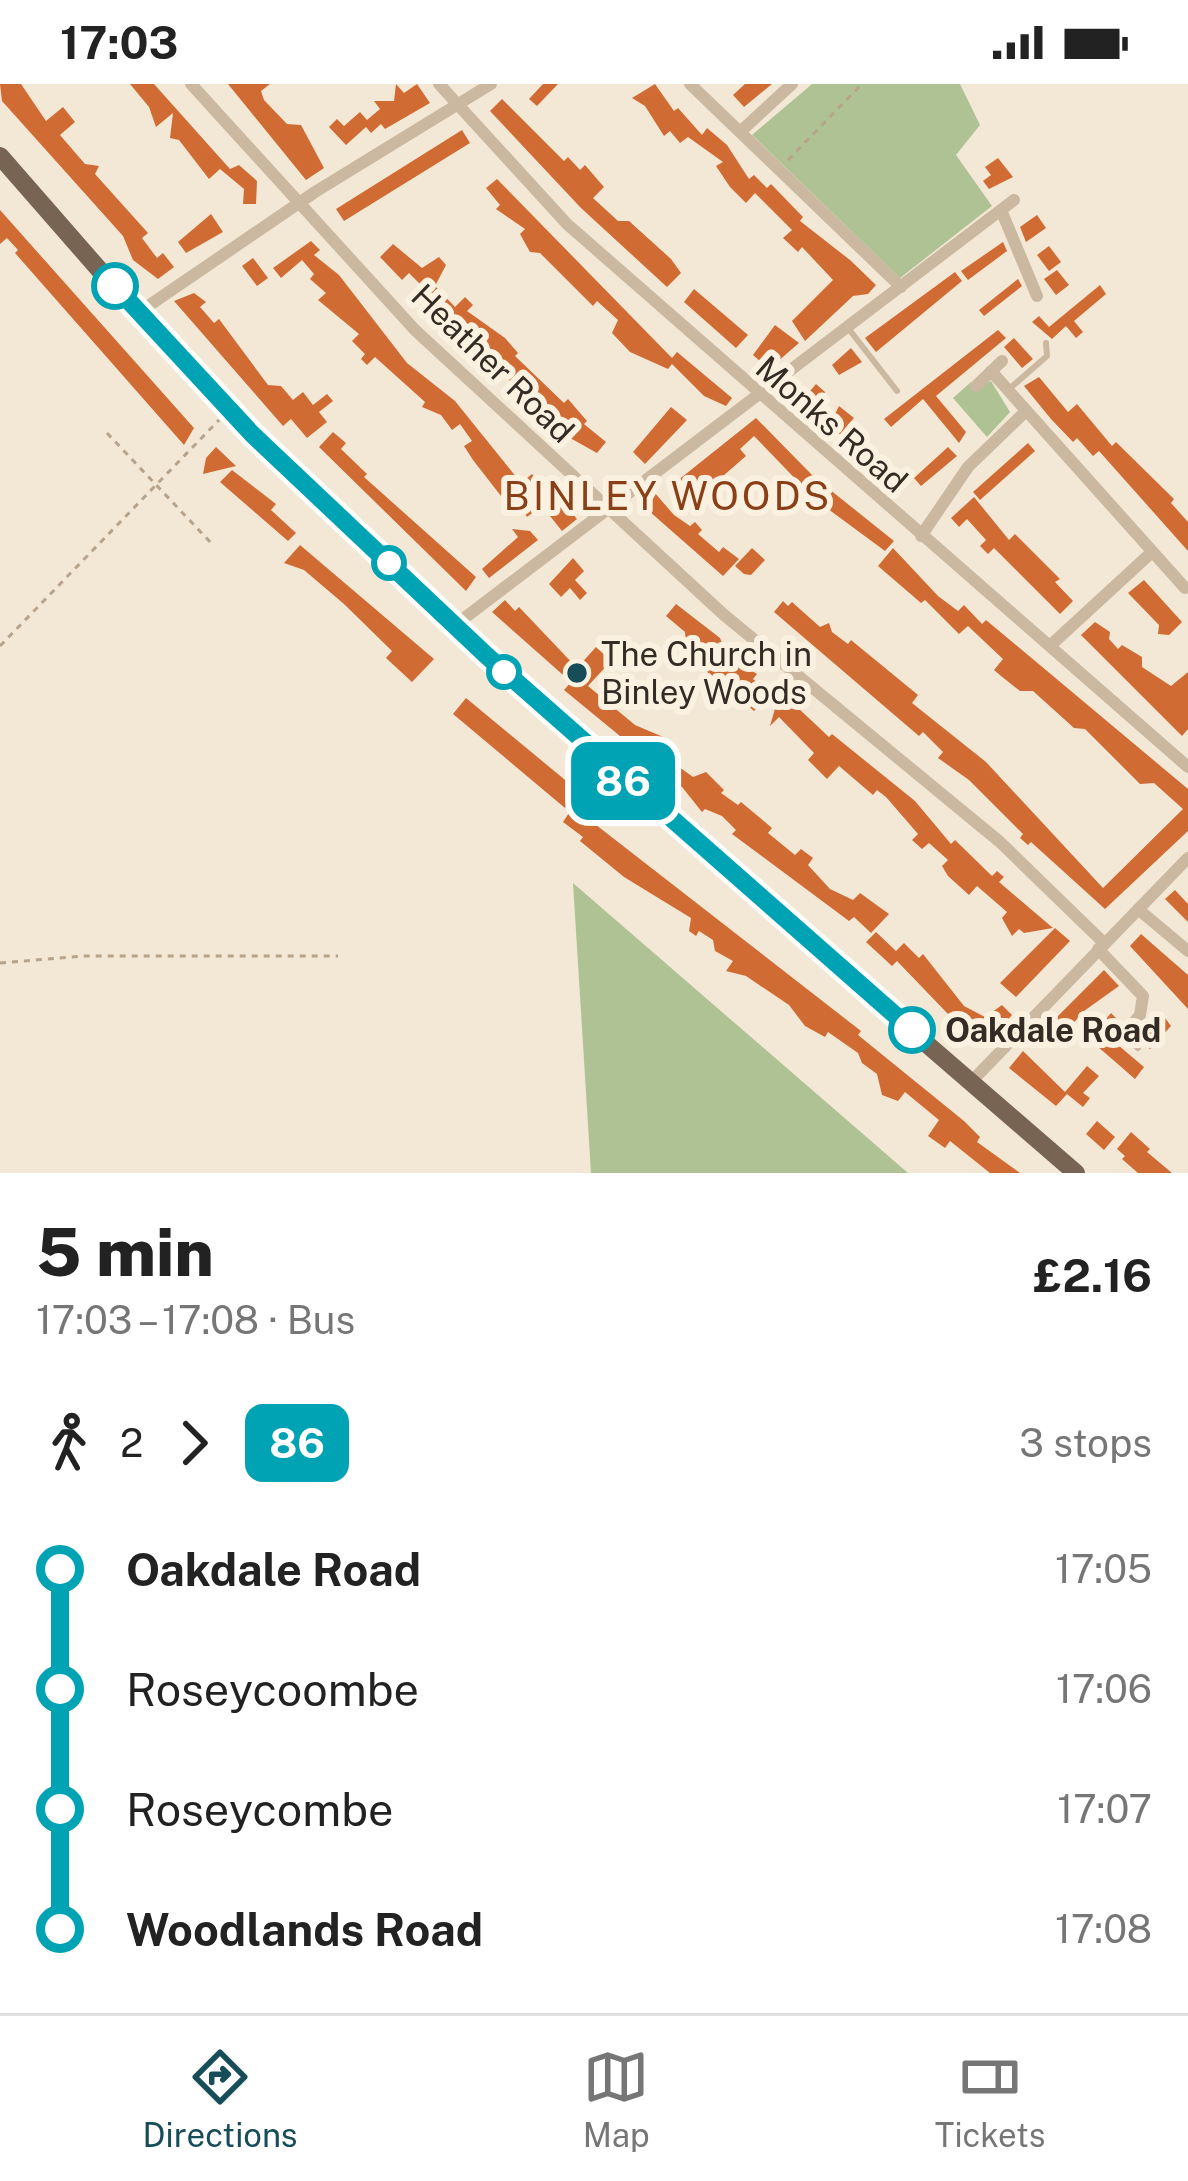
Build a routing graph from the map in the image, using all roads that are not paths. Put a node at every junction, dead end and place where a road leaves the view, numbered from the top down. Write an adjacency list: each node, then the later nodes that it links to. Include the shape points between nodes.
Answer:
1 (191, 84): 10 (street, Heather Road)
2 (440, 84): 6 (street, Monks Road)
3 (491, 84): 6 (street)
4 (690, 84): 7 (street)
5 (792, 84): 7 (street)
6 (455, 105): 10 (street); 20 (street, Monks Road, via 567,224)
7 (740, 132): 12 (street)
8 (0, 156): 14 (main road)
9 (1014, 200): 11 (street)
10 (298, 204): 14 (street); 22 (street, Heather Road, via 415,330)
11 (1000, 211): 12 (street); 13 (street)
12 (901, 286): 15 (street)
13 (1036, 296)
14 (138, 313): 26 (main road)
15 (848, 328): 18 (lane); 20 (street)
16 (1046, 343): 19 (lane, via 1047,356)
17 (976, 386): 19 (street, via 996,366)
18 (897, 391)
19 (1006, 391): 21 (street)
20 (759, 397): 22 (street); 23 (street, Monks Road)
21 (1024, 413): 23 (street, via 968,467); 24 (street)
22 (608, 509): 26 (street); 31 (street, Heather Road, via 1000,842)
23 (921, 536): 27 (street, Monks Road)
24 (1152, 552): 25 (street); 27 (street)
25 (1183, 591)
26 (454, 626): 35 (main road)
27 (1052, 644): 28 (street, Monks Road)
28 (1186, 762)
29 (1188, 858): 30 (street)
30 (1138, 909): 31 (street); 32 (street)
31 (1101, 946): 33 (street, Heather Road, via 1143,996 1140,1015); 35 (street)
32 (1188, 951)
33 (1121, 1032): 34 (lane)
34 (1138, 1048)
35 (970, 1083): 36 (main road)
36 (1076, 1173)

